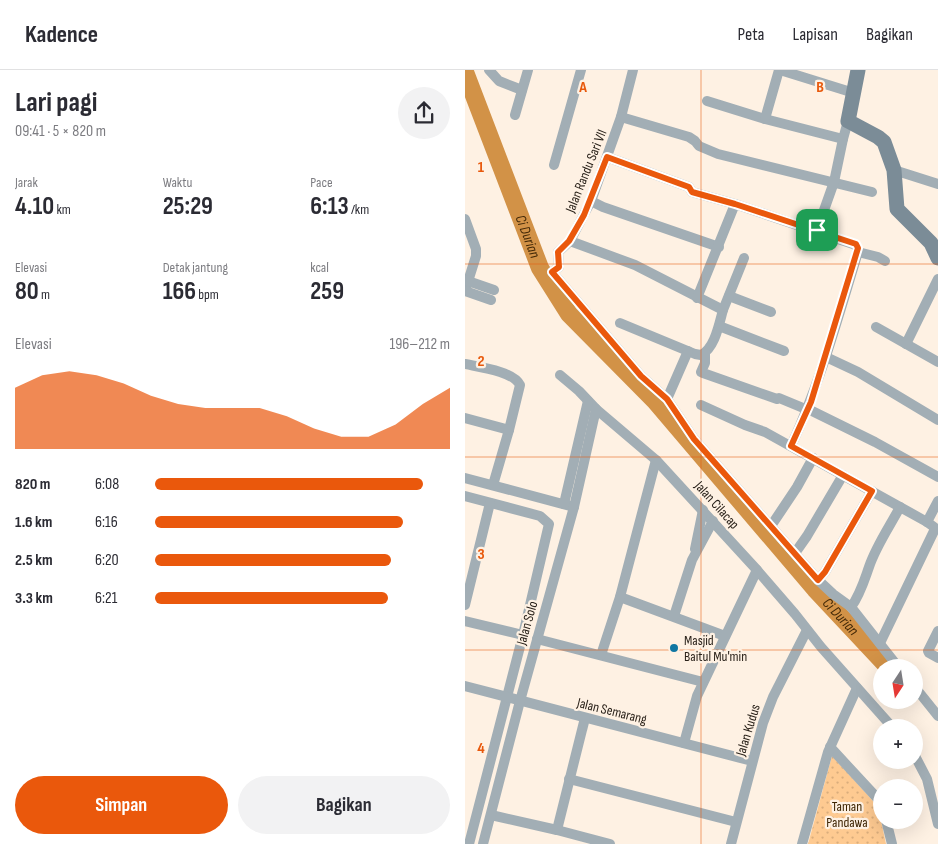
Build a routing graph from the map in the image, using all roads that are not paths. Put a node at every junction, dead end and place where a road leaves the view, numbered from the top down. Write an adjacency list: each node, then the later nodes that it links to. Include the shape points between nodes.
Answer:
1 (489, 70): 7 (street, via 499,81)
2 (527, 70): 7 (street)
3 (581, 70): 16 (street)
4 (633, 70): 11 (street, Jalan Randu Sari VII)
5 (779, 70): 8 (street); 12 (street)
6 (858, 70): 8 (street)
7 (522, 90): 10 (street)
8 (854, 93): 13 (street)
9 (707, 101): 12 (street)
10 (515, 115)
11 (621, 117): 15 (street, Jalan Randu Sari VII); 18 (street, via 689,137 699,146 718,154)
12 (765, 119): 14 (street)
13 (848, 121): 14 (street); 17 (street, via 885,142)
14 (843, 139): 18 (street)
15 (607, 157): 21 (street, Jalan Randu Sari VII); 22 (street, via 689,187 692,192)
16 (554, 165)
17 (894, 170): 19 (street); 29 (street, via 897,209 931,243)
18 (833, 182): 20 (street); 24 (street)
19 (938, 184)
20 (872, 192)
21 (591, 201): 25 (street, Jalan Randu Sari VII); 26 (street)
22 (735, 204): 24 (street); 26 (street)
23 (465, 219): 32 (street, via 476,249)
24 (817, 230): 27 (street, via 856,244)
25 (569, 241): 35 (street, via 635,265); 49 (street, Jalan Randu Sari VII, via 558,252 559,267 552,272 641,376)
26 (719, 247): 35 (street)
27 (858, 252): 30 (street); 45 (street)
28 (744, 258): 34 (street)
29 (938, 258)
30 (885, 261)
31 (938, 279): 41 (street)
32 (466, 286): 33 (street)
33 (493, 295)
34 (729, 296): 36 (street); 37 (street)
35 (697, 298): 36 (street)
36 (723, 310): 39 (street)
37 (771, 312)
38 (620, 324): 42 (street)
39 (719, 326): 43 (street); 44 (street)
40 (876, 327): 41 (street)
41 (906, 344): 46 (street)
42 (689, 351): 44 (street, via 699,355); 49 (street)
43 (784, 351)
44 (705, 353): 53 (street, via 701,372)
45 (826, 357): 53 (street); 55 (street, via 858,372)
46 (938, 362)
47 (465, 364): 56 (street, via 518,381 520,389)
48 (560, 375): 50 (street, Jalan Cilacap)
49 (667, 399): 73 (street, via 694,439)
50 (588, 401): 52 (street, Jalan Cilacap); 68 (street, Jalan Solo)
51 (701, 405): 57 (street)
52 (596, 409): 59 (street, Jalan Cilacap); 68 (street, Jalan Solo)
53 (808, 409): 57 (street); 61 (street)
54 (465, 418): 56 (street)
55 (938, 420)
56 (509, 430): 63 (street)
57 (791, 446): 58 (street)
58 (813, 458): 60 (street); 73 (street)
59 (656, 460): 70 (street, Jalan Cilacap); 79 (street)
60 (843, 475): 64 (street); 74 (street)
61 (938, 477)
62 (465, 478): 63 (street)
63 (493, 485): 68 (street)
64 (872, 491): 69 (street); 78 (street)
65 (465, 496): 67 (street)
66 (938, 501): 72 (street)
67 (491, 502): 76 (street); 86 (street, via 540,516 549,524)
68 (569, 505): 88 (street, Jalan Solo)
69 (900, 507): 72 (street); 81 (street)
70 (703, 510): 71 (street, Jalan Cilacap); 75 (street)
71 (713, 522): 75 (street); 77 (street, Jalan Cilacap)
72 (927, 522): 89 (street, via 934,531)
73 (771, 526): 74 (street)
74 (795, 553): 78 (street)
75 (692, 560): 82 (street)
76 (470, 566): 80 (street)
77 (757, 570): 84 (street, Jalan Cilacap); 87 (street)
78 (818, 580): 81 (street)
79 (620, 597): 82 (street); 90 (street)
80 (465, 605)
81 (851, 607): 89 (street)
82 (674, 616): 87 (street)
83 (465, 621): 86 (street)
84 (807, 630): 95 (street, Jalan Cilacap); 103 (street, Jalan Kudus, via 773,697)
85 (938, 631): 91 (street, via 929,649 929,653)
86 (523, 635): 97 (street)
87 (725, 636): 93 (street)
88 (537, 639): 90 (street); 97 (street, Jalan Solo)
89 (880, 643): 92 (street)
90 (601, 655): 93 (street)
91 (938, 658)
92 (892, 659)
93 (703, 682): 101 (street)
94 (465, 686): 97 (street, Jalan Semarang)
95 (857, 688): 100 (street, Jalan Cilacap); 102 (street)
96 (923, 697): 98 (street)
97 (513, 699): 99 (street, Jalan Semarang); 107 (street, Jalan Solo); 112 (street)
98 (938, 716)
99 (585, 718): 101 (street, Jalan Semarang); 105 (street)
100 (885, 719)
101 (684, 743): 103 (street, Jalan Semarang)
102 (830, 747): 106 (street); 116 (street)
103 (752, 760): 108 (street, Jalan Kudus)
104 (922, 769): 109 (street)
105 (569, 779): 108 (street); 111 (street)
106 (873, 794)
107 (491, 815): 111 (street); 113 (street, Jalan Solo)
108 (736, 822): 115 (street, Jalan Kudus)
109 (938, 824)
110 (888, 829): 117 (street)
111 (557, 830): 114 (street)
112 (469, 844)
113 (483, 844)
114 (610, 844)
115 (731, 844)
116 (802, 844)
117 (892, 844)

